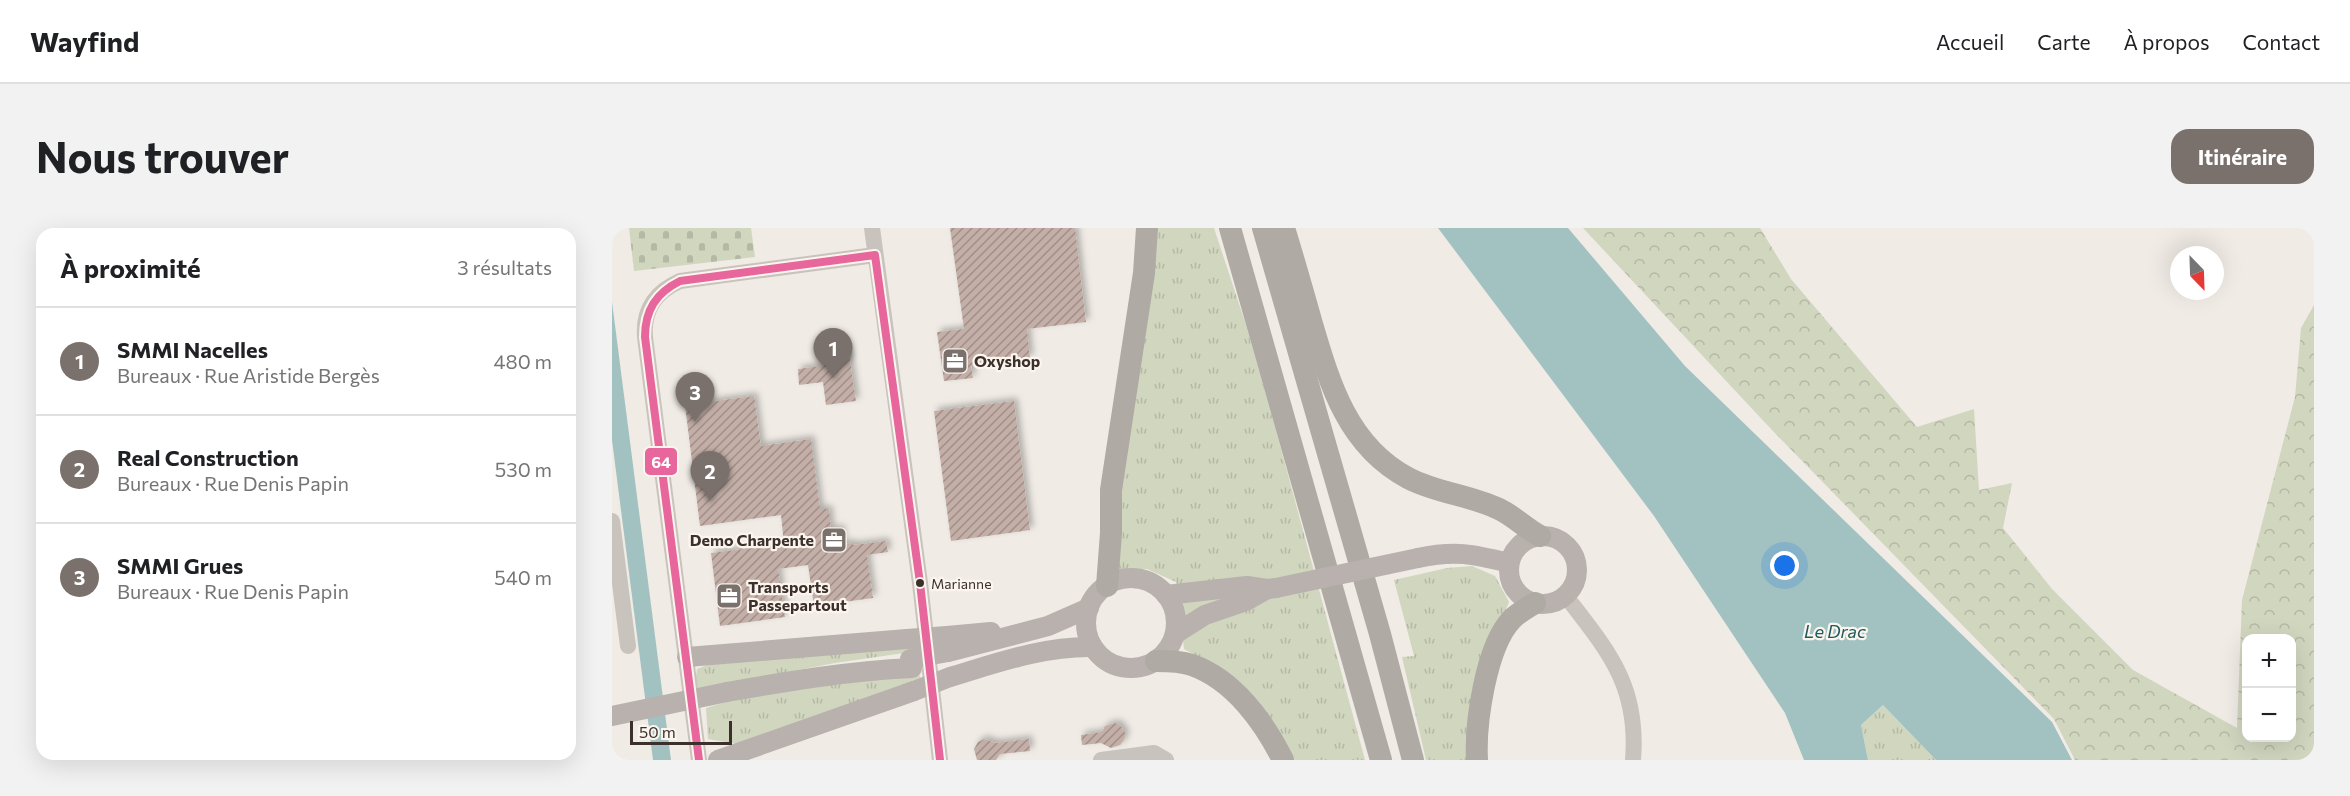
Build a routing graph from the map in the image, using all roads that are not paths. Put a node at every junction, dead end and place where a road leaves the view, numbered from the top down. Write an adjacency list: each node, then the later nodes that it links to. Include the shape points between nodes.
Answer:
1 (872, 228): 6 (street)
2 (1147, 228): 10 (highway, via 1144,273 1111,490)
3 (1230, 228): 29 (highway)
4 (1263, 228): 30 (highway)
5 (1284, 228): 8 (highway, via 1333,390 1364,443 1408,478 1498,508)
6 (875, 255): 19 (street, via 680,281 662,291 651,304 645,318 645,337); 25 (street)
7 (612, 521): 17 (street)
8 (1540, 536): 9 (main road, via 1520,545); 13 (main road, via 1560,541 1574,557 1576,578)
9 (1509, 563): 11 (main road, bridge, via 1452,552); 14 (main road, via 1514,588)
10 (1107, 586): 12 (main road, via 1122,579 1138,579 1154,584); 15 (main road)
11 (1271, 588): 12 (main road, via 1247,586); 16 (main road, via 1205,615)
12 (1166, 595): 16 (main road, via 1175,613)
13 (1565, 595): 14 (main road, via 1551,603); 32 (street, via 1612,658 1627,689 1634,727)
14 (1535, 603): 31 (highway, via 1512,619 1493,657 1479,705)
15 (1089, 608): 18 (main road, via 1086,628); 20 (main road, via 1048,626)
16 (1175, 634): 21 (main road)
17 (628, 646)
18 (1093, 648): 20 (main road, via 1068,647 1023,656); 21 (main road, via 1110,663 1125,668)
19 (687, 657): 20 (main road, bridge, via 907,639); 23 (street)
20 (948, 657): 22 (main road, bridge, via 794,680); 24 (main road, bridge, via 914,691)
21 (1156, 661): 28 (highway, via 1193,666 1227,687 1254,713)
22 (612, 716)
23 (699, 760)
24 (718, 760)
25 (940, 760)
26 (1101, 760): 27 (street, via 1154,753)
27 (1166, 760)
28 (1283, 760)
29 (1381, 760)
30 (1413, 760)
31 (1477, 760)
32 (1633, 760)

